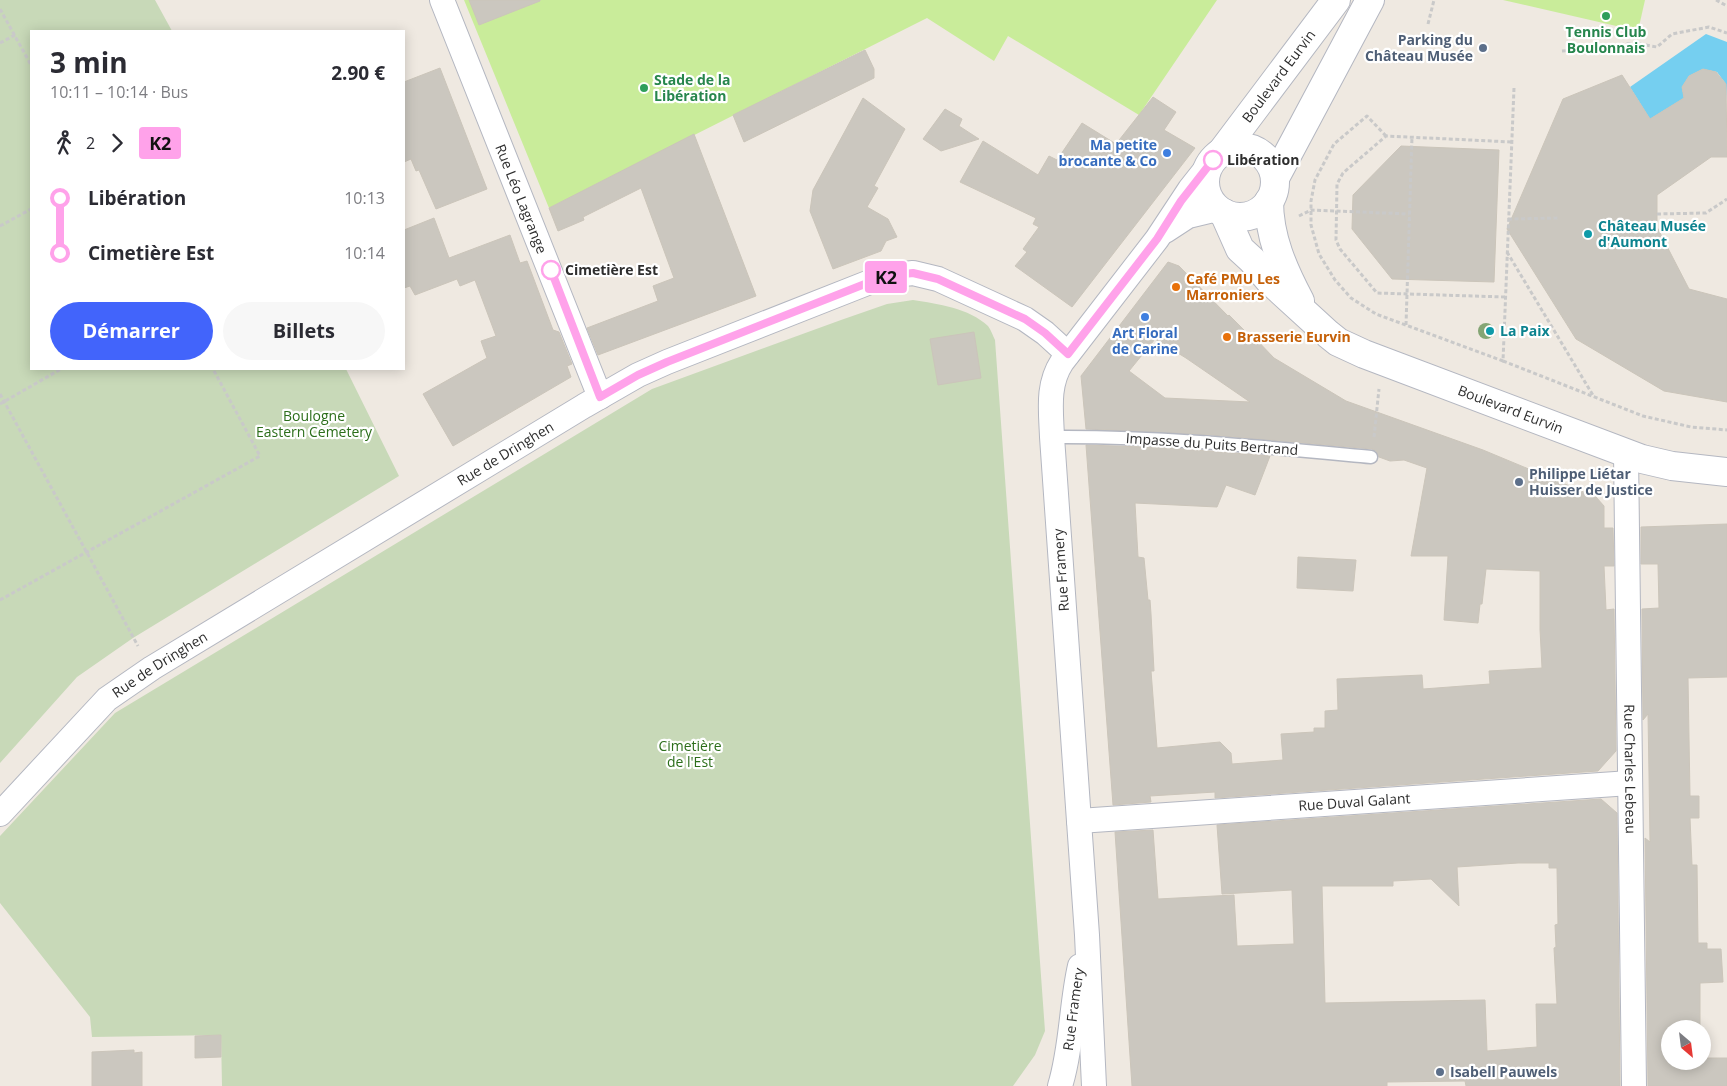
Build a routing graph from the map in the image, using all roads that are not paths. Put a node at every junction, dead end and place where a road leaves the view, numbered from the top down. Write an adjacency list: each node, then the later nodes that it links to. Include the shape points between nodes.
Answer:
1 (442, 0): 10 (street, Rue Léo Lagrange)
2 (1336, 0): 4 (main road, Boulevard Eurvin)
3 (1370, 0): 5 (main road)
4 (1215, 159): 5 (main road, Boulevard Eurvin, via 1235,148 1255,150 1272,168); 6 (main road, Boulevard Eurvin, via 1205,179 1205,188 1211,202); 7 (street, Rue Framery)
5 (1272, 189): 6 (main road, via 1263,208 1251,216 1237,217); 8 (main road, Boulevard Eurvin, via 1269,213 1273,240 1292,287)
6 (1221, 211): 7 (street, Rue Framery, via 1188,216); 8 (main road, Boulevard Eurvin, via 1240,249)
7 (1157, 239): 9 (street, Rue Framery)
8 (1308, 315): 12 (main road, Boulevard Eurvin, via 1338,342 1364,354)
9 (1068, 354): 10 (street, Rue de Dringhen, via 1017,314 938,279 922,274 903,274 875,280 667,362); 11 (street, Rue Framery, via 1057,369 1050,390)
10 (600, 397): 16 (street, Rue de Dringhen, via 152,668 107,700)
11 (1052, 436): 13 (lane, Impasse du Puits Bertrand, via 1212,442); 17 (street, Rue Framery)
12 (1626, 453): 14 (main road, Boulevard Eurvin, via 1658,464); 15 (street, Rue Charles Lebeau)
13 (1371, 457)
14 (1727, 472)
15 (1630, 783): 17 (street, Rue Duval Galant); 21 (street, Rue Charles Lebeau)
16 (0, 814)
17 (1079, 821): 18 (street, Rue Framery)
18 (1087, 935): 19 (street, Rue Framery); 20 (street, Rue Framery)
19 (1060, 1086)
20 (1094, 1086)
21 (1634, 1086)

